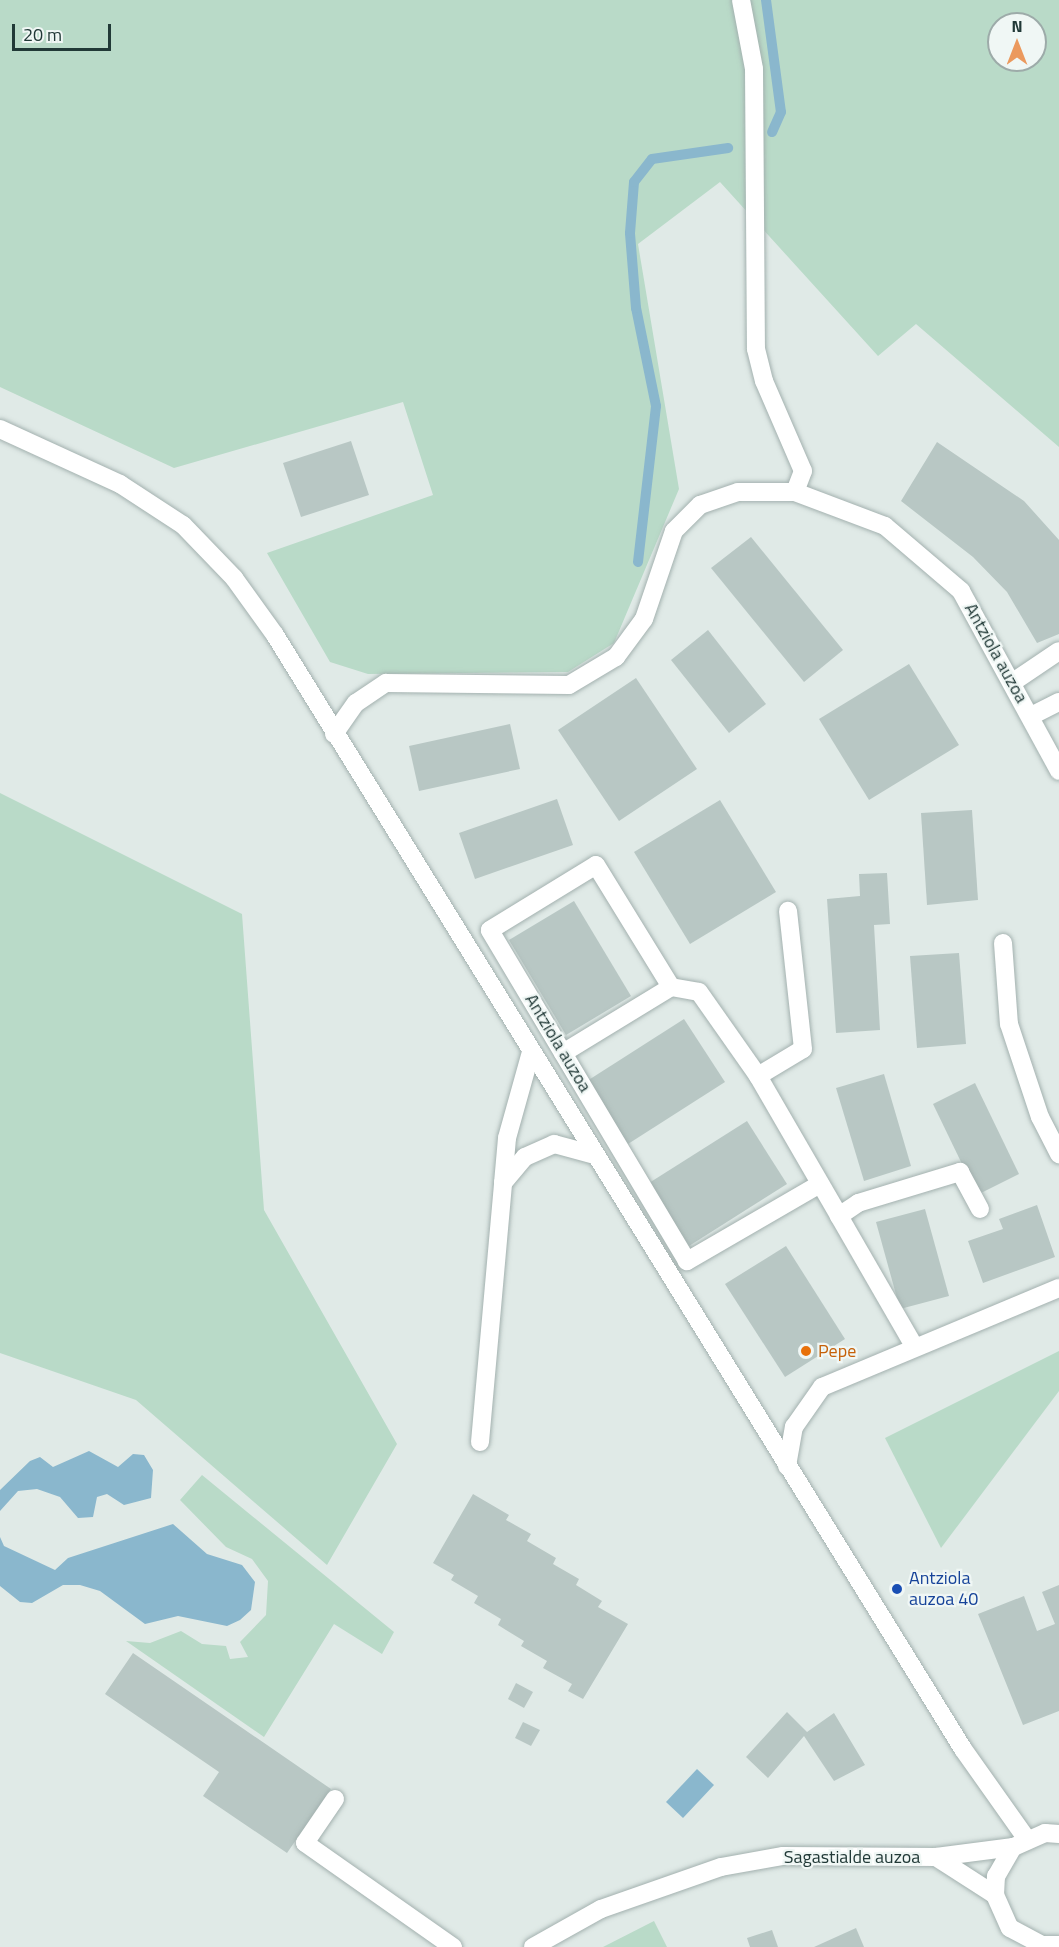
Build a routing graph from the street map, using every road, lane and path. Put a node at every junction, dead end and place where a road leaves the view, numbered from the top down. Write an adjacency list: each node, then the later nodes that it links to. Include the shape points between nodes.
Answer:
1 (741, 0): 3 (street, via 754,69 756,349 803,471)
2 (0, 429): 8 (street, via 120,484 183,525 234,578)
3 (795, 492): 5 (street, Antziola auzoa, via 885,526 926,556 961,591); 8 (street, Antziola auzoa, via 738,492 700,505 674,531 644,619 616,657 569,684 386,683 356,703)
4 (1059, 651): 5 (street)
5 (1013, 682): 7 (street, Antziola auzoa)
6 (1059, 702): 7 (street)
7 (1031, 716): 9 (street, Antziola auzoa)
8 (334, 734): 13 (street)
9 (1059, 771)
10 (788, 911): 15 (street, via 803,1049)
11 (1003, 944): 16 (street, via 1010,1024 1040,1117)
12 (671, 987): 14 (street); 14 (street, Antziola auzoa, via 596,866 490,930); 15 (street, via 699,992)
13 (531, 1052): 17 (street); 18 (street, via 507,1138)
14 (563, 1053): 19 (street, Antziola auzoa, via 687,1261)
15 (758, 1076): 19 (street)
16 (1059, 1154)
17 (595, 1155): 18 (street, via 554,1144 525,1156); 25 (street)
18 (503, 1183): 24 (street)
19 (820, 1184): 21 (street)
20 (980, 1209): 21 (street, via 960,1172 858,1203)
21 (839, 1216): 23 (street)
22 (1059, 1288): 23 (street)
23 (914, 1346): 25 (street, via 822,1387 794,1427)
24 (480, 1442)
25 (788, 1466): 28 (street)
26 (335, 1799): 32 (street, via 305,1843)
27 (1059, 1834): 28 (street, Sagastialde auzoa)
28 (1020, 1843): 29 (street, Sagastialde auzoa); 30 (street, via 996,1876)
29 (936, 1857): 30 (street, Sagastialde auzoa); 33 (street, Sagastialde auzoa, via 783,1856 721,1866 601,1909)
30 (995, 1895): 31 (street, via 1010,1928)
31 (1049, 1946)
32 (453, 1947)
33 (533, 1947)

